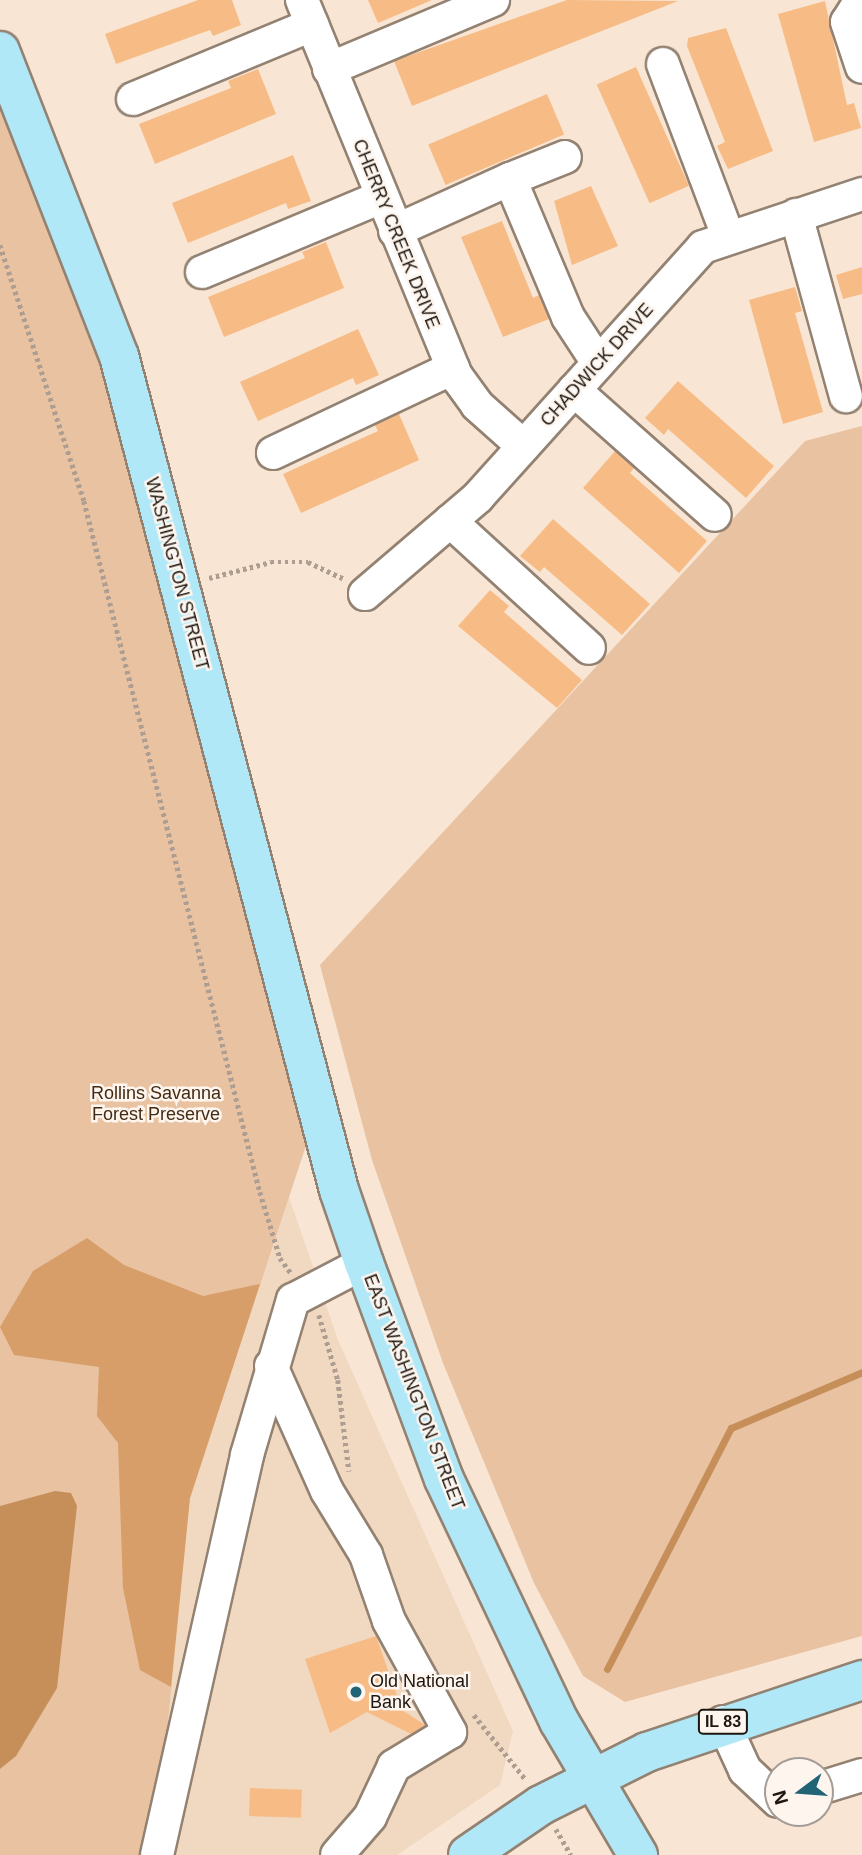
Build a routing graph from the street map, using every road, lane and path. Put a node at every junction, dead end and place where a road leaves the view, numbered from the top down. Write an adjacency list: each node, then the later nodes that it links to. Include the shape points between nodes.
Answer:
1 (493, 0): 7 (street)
2 (861, 0): 6 (street, via 847,22)
3 (307, 13): 7 (street, CHERRY CREEK DRIVE); 8 (street)
4 (0, 51): 26 (main road, WASHINGTON STREET, via 120,356)
5 (663, 64): 15 (street)
6 (862, 67)
7 (329, 69): 12 (street, CHERRY CREEK DRIVE)
8 (133, 99)
9 (565, 157): 10 (street)
10 (510, 179): 14 (street); 18 (street, via 568,317)
11 (862, 194): 13 (street, CHADWICK DRIVE)
12 (381, 197): 14 (street, CHERRY CREEK DRIVE); 17 (street)
13 (796, 215): 15 (street, CHADWICK DRIVE); 21 (street)
14 (395, 231): 19 (street, CHERRY CREEK DRIVE)
15 (728, 236): 18 (street, CHADWICK DRIVE, via 703,247)
16 (0, 246): 31 (path, via 84,501 260,1192 280,1258)
17 (202, 272)
18 (598, 363): 20 (street, CHADWICK DRIVE)
19 (453, 368): 22 (street, CHERRY CREEK DRIVE, via 477,405); 23 (street)
20 (574, 390): 22 (street, CHADWICK DRIVE); 24 (street)
21 (846, 396)
22 (523, 446): 25 (street, CHADWICK DRIVE)
23 (273, 453)
24 (715, 515)
25 (450, 521): 27 (street, CHADWICK DRIVE); 28 (street)
26 (181, 586): 27 (path, via 271,562 308,562); 29 (main road, WASHINGTON STREET)
27 (365, 594)
28 (589, 648)
29 (318, 1109): 30 (main road, EAST WASHINGTON STREET)
30 (364, 1263): 31 (street); 39 (main road, EAST WASHINGTON STREET, via 444,1479)
31 (305, 1293): 32 (street, via 293,1300); 33 (path, via 318,1310 338,1380)
32 (271, 1366): 42 (street); 43 (street, via 327,1491 366,1555 389,1621 450,1732 394,1766 370,1817)
33 (355, 1482)
34 (862, 1680): 36 (main road, IL 83)
35 (470, 1710): 37 (path, via 505,1759)
36 (723, 1722): 39 (main road, IL 83); 41 (street, via 745,1770)
37 (516, 1762)
38 (862, 1775): 40 (street)
39 (590, 1779): 44 (main road, IL 83); 45 (main road)
40 (834, 1784)
41 (764, 1788)
42 (158, 1855)
43 (337, 1855)
44 (468, 1855)
45 (638, 1855)

